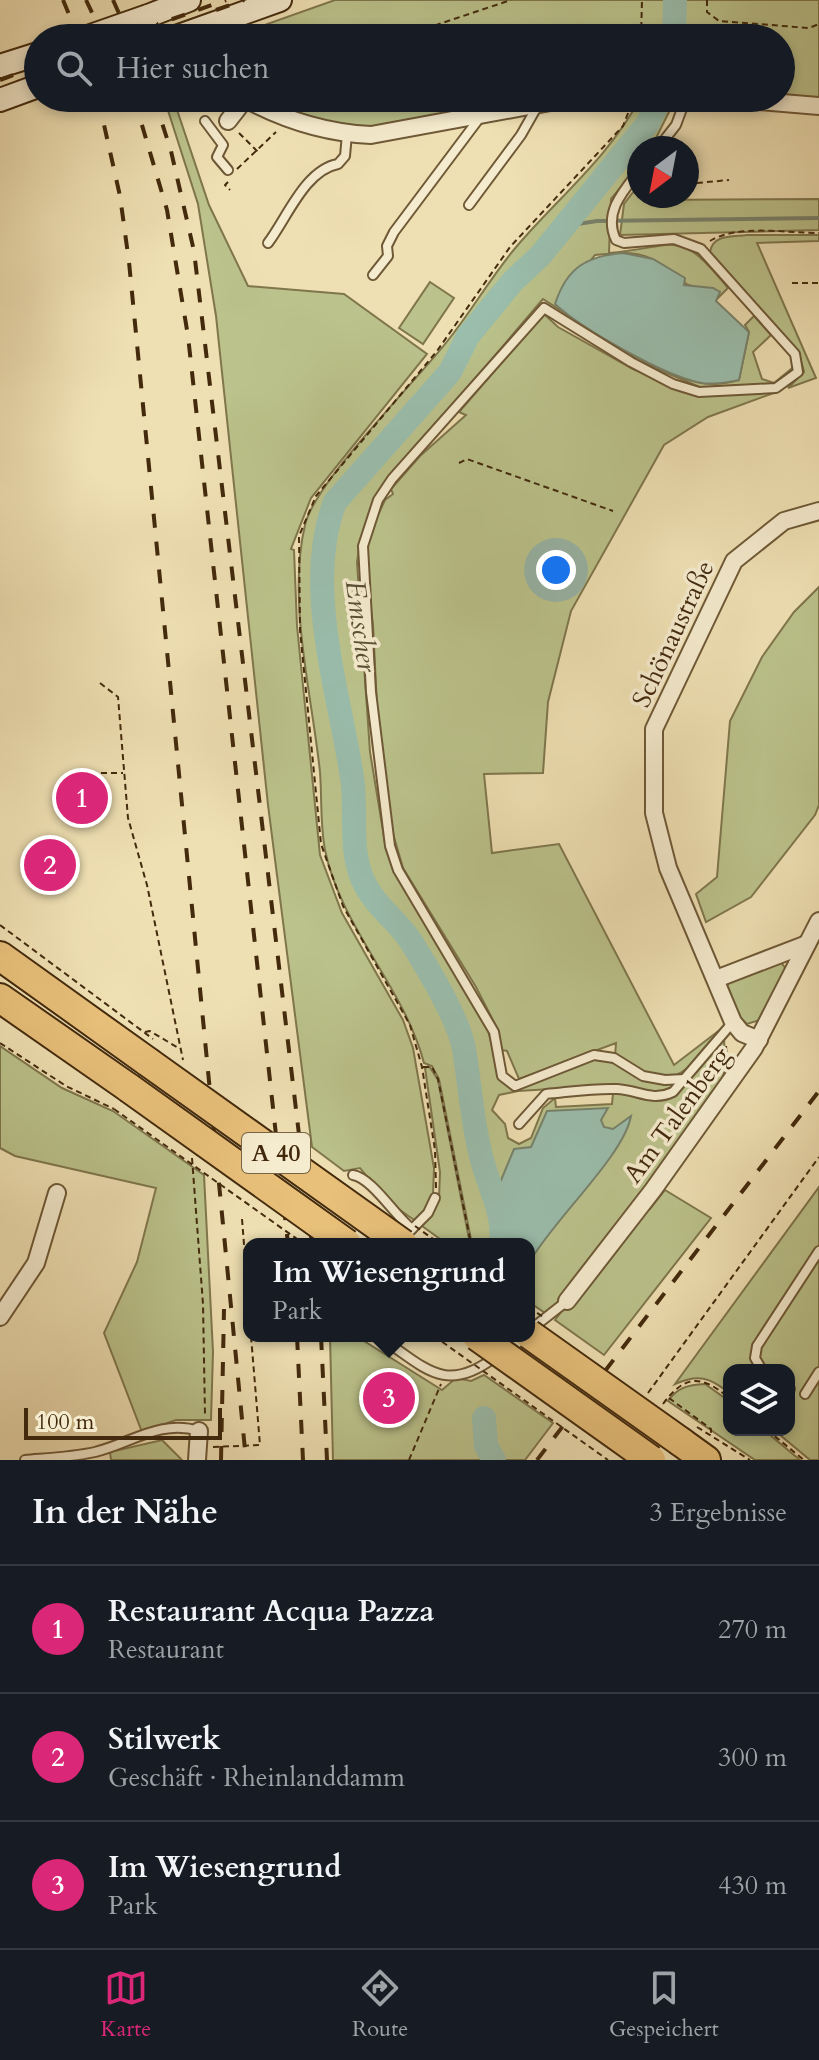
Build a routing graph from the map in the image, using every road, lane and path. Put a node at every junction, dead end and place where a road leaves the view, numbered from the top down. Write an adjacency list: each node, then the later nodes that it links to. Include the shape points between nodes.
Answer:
1 (189, 0): 6 (main road, bridge)
2 (280, 0): 7 (main road)
3 (511, 0): 8 (path)
4 (642, 0): 9 (path)
5 (707, 0): 10 (path, via 707,12 719,21)
6 (125, 24)
7 (212, 24)
8 (439, 24)
9 (641, 24)
10 (758, 24)
11 (819, 24): 12 (path)
12 (795, 27)
13 (24, 58): 14 (main road)
14 (0, 66)
15 (24, 91): 16 (main road)
16 (0, 100)
17 (795, 104): 18 (street)
18 (819, 106)
19 (234, 112): 28 (street)
20 (273, 112): 26 (street)
21 (498, 112): 25 (street)
22 (534, 112): 38 (lane)
23 (628, 112): 64 (path, via 623,126 510,247 437,351 316,496 299,536 300,630 321,844 343,906 410,1025)
24 (681, 112): 31 (lane)
25 (481, 115): 30 (street, via 371,135); 42 (lane, via 394,232 388,256)
26 (289, 120): 30 (street); 32 (path)
27 (205, 121): 29 (lane)
28 (228, 121): 29 (lane); 32 (path)
29 (213, 133): 34 (lane, via 223,145 217,157)
30 (347, 134): 40 (lane, via 345,156 338,164 325,166)
31 (667, 136)
32 (256, 151): 33 (path); 34 (path)
33 (260, 154)
34 (232, 170)
35 (729, 180): 36 (path)
36 (699, 183)
37 (627, 187): 41 (lane, via 614,204 616,240 674,239)
38 (469, 205)
39 (819, 233): 41 (path, via 721,235)
40 (268, 243)
41 (701, 249): 65 (lane, via 795,354 798,372 786,384 699,392 686,388 619,355 544,308 392,479 378,500 363,546 371,692 390,846 398,870 494,1032 502,1076 515,1086 594,1055 614,1058 643,1076)
42 (373, 275)
43 (792, 283): 44 (path)
44 (819, 283)
45 (459, 463): 46 (path, via 467,459)
46 (613, 511)
47 (819, 511): 56 (street, Schönaustraße, via 784,521 734,561 654,729 654,813 668,868)
48 (100, 683): 50 (path, via 118,697)
49 (101, 773): 50 (path)
50 (124, 773): 51 (path)
51 (128, 818)
52 (819, 921): 54 (street, Am Talenberg)
53 (0, 925): 59 (path)
54 (807, 944): 56 (street); 60 (street, Am Talenberg)
55 (0, 956): 63 (highway, A 40)
56 (716, 979): 58 (street, Schönaustraße)
57 (0, 998): 67 (highway, A 40)
58 (730, 1025): 60 (street); 65 (lane); 66 (path)
59 (145, 1032): 62 (path); 63 (path)
60 (759, 1040): 66 (street, Am Talenberg)
61 (0, 1043): 67 (path, via 66,1086)
62 (181, 1049)
63 (154, 1053): 77 (highway, A 40, bridge)
64 (422, 1067): 72 (path, via 435,1150); 80 (path, via 432,1067 438,1079)
65 (685, 1079): 68 (lane, via 673,1092 654,1098 618,1089 546,1094)
66 (728, 1085): 82 (street, Am Talenberg)
67 (122, 1099): 75 (path, bridge); 76 (highway, A 40, bridge)
68 (519, 1124)
69 (819, 1157): 97 (path)
70 (353, 1175): 78 (lane, via 373,1188)
71 (57, 1193): 83 (street, via 36,1263)
72 (435, 1198): 79 (lane)
73 (242, 1219): 74 (path)
74 (243, 1238)
75 (296, 1238)
76 (338, 1238)
77 (403, 1238)
78 (404, 1238)
79 (405, 1238)
80 (470, 1238)
81 (819, 1251): 91 (lane, via 757,1346)
82 (567, 1301): 84 (lane)
83 (0, 1317)
84 (535, 1327)
85 (251, 1342): 100 (path, via 260,1445)
86 (387, 1342): 94 (lane)
87 (442, 1342): 104 (path, bridge)
88 (515, 1342): 93 (lane, via 472,1375)
89 (531, 1342): 98 (highway, bridge)
90 (472, 1343): 93 (path); 105 (highway, bridge)
91 (758, 1364)
92 (819, 1372): 95 (lane)
93 (463, 1375): 94 (lane)
94 (442, 1377): 103 (path)
95 (805, 1394)
96 (668, 1397): 101 (path, via 711,1429)
97 (645, 1398)
98 (688, 1434): 101 (highway); 101 (path)
99 (774, 1436): 107 (path)
100 (198, 1446): 102 (lane, via 180,1425 98,1451)
101 (709, 1448): 106 (path)
102 (25, 1460)
103 (409, 1460)
104 (608, 1460)
105 (651, 1460)
106 (750, 1460)
107 (804, 1460)

